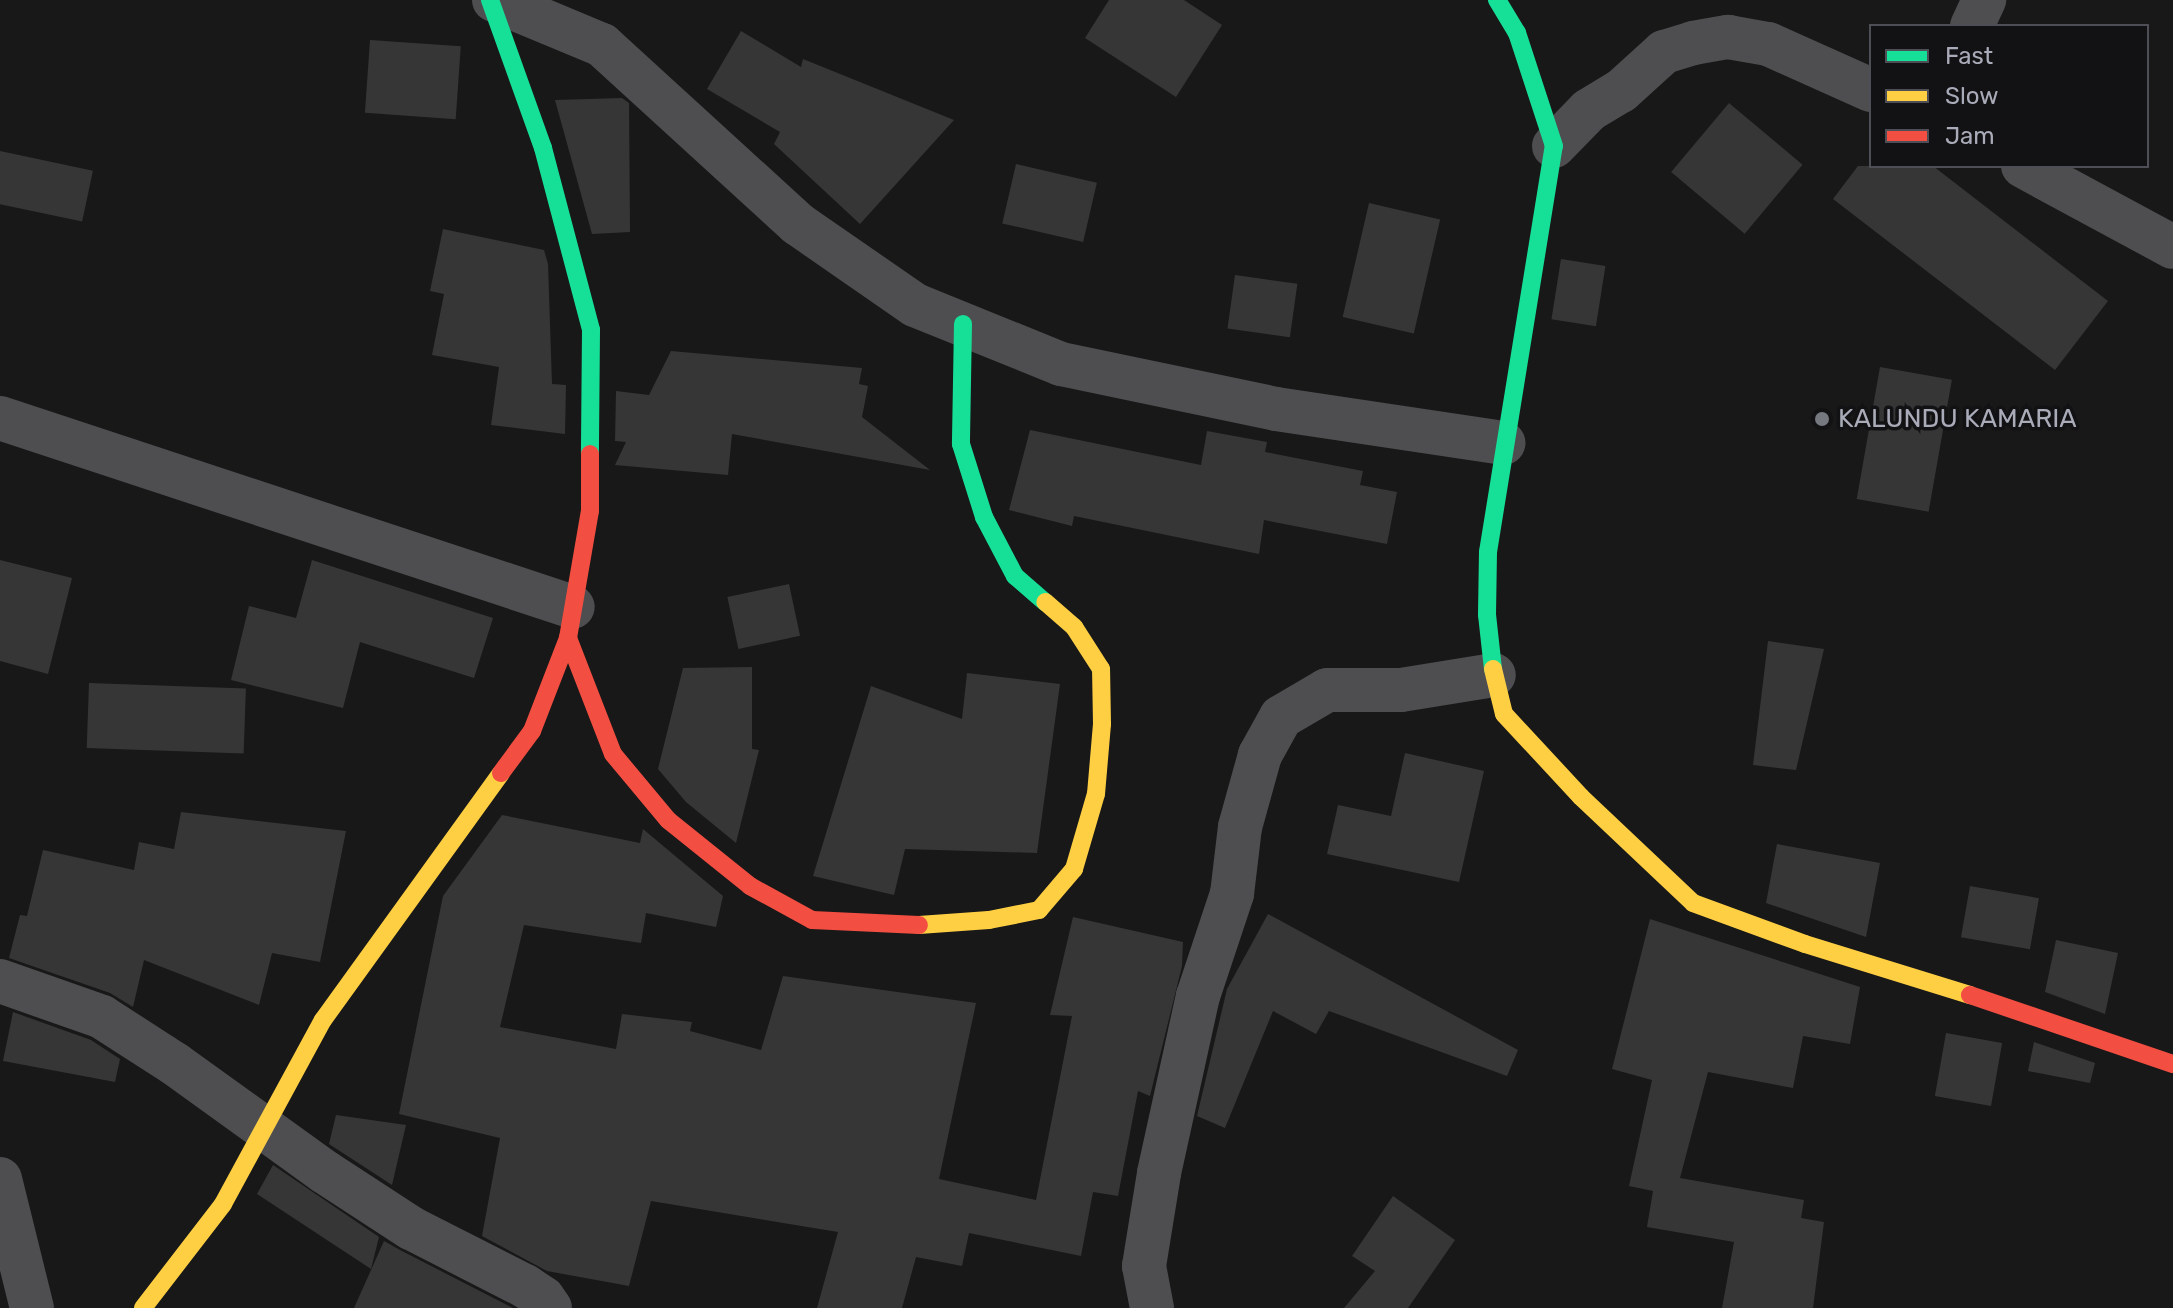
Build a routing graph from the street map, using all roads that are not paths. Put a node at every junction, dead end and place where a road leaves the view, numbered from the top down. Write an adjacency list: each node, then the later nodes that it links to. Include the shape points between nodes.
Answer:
1 (492, 0): 9 (street, via 602,45 798,224 915,305); 12 (street, via 543,148 591,330 590,511)
2 (1497, 0): 6 (street, via 1517,33)
3 (1984, 0): 4 (street)
4 (1973, 24)
5 (1869, 89): 6 (street, via 1768,44 1728,37 1693,43 1664,52 1621,91 1589,110)
6 (1554, 146): 11 (street)
7 (2027, 168): 8 (street)
8 (2173, 247)
9 (963, 324): 11 (street, via 1061,364 1276,409); 12 (street, via 961,444 984,517 1015,576 1074,627 1101,669 1096,794 1074,869 1039,910 989,920 898,926 812,920 750,886 668,820 613,754)
10 (0, 418): 12 (street)
11 (1503, 443): 13 (street, via 1488,552 1487,615)
12 (571, 623): 16 (street, via 532,731 323,1020)
13 (1494, 675): 15 (street, via 1504,714 1581,797 1693,903); 21 (street, via 1401,690 1327,690 1281,717 1260,755 1240,827 1232,894 1198,996 1159,1173 1144,1266)
14 (0, 981): 16 (street, via 102,1017)
15 (2173, 1064)
16 (262, 1129): 19 (street, via 223,1204); 20 (street, via 411,1228 525,1286)
17 (0, 1179): 18 (street)
18 (32, 1308)
19 (143, 1308)
20 (550, 1308)
21 (1152, 1308)

